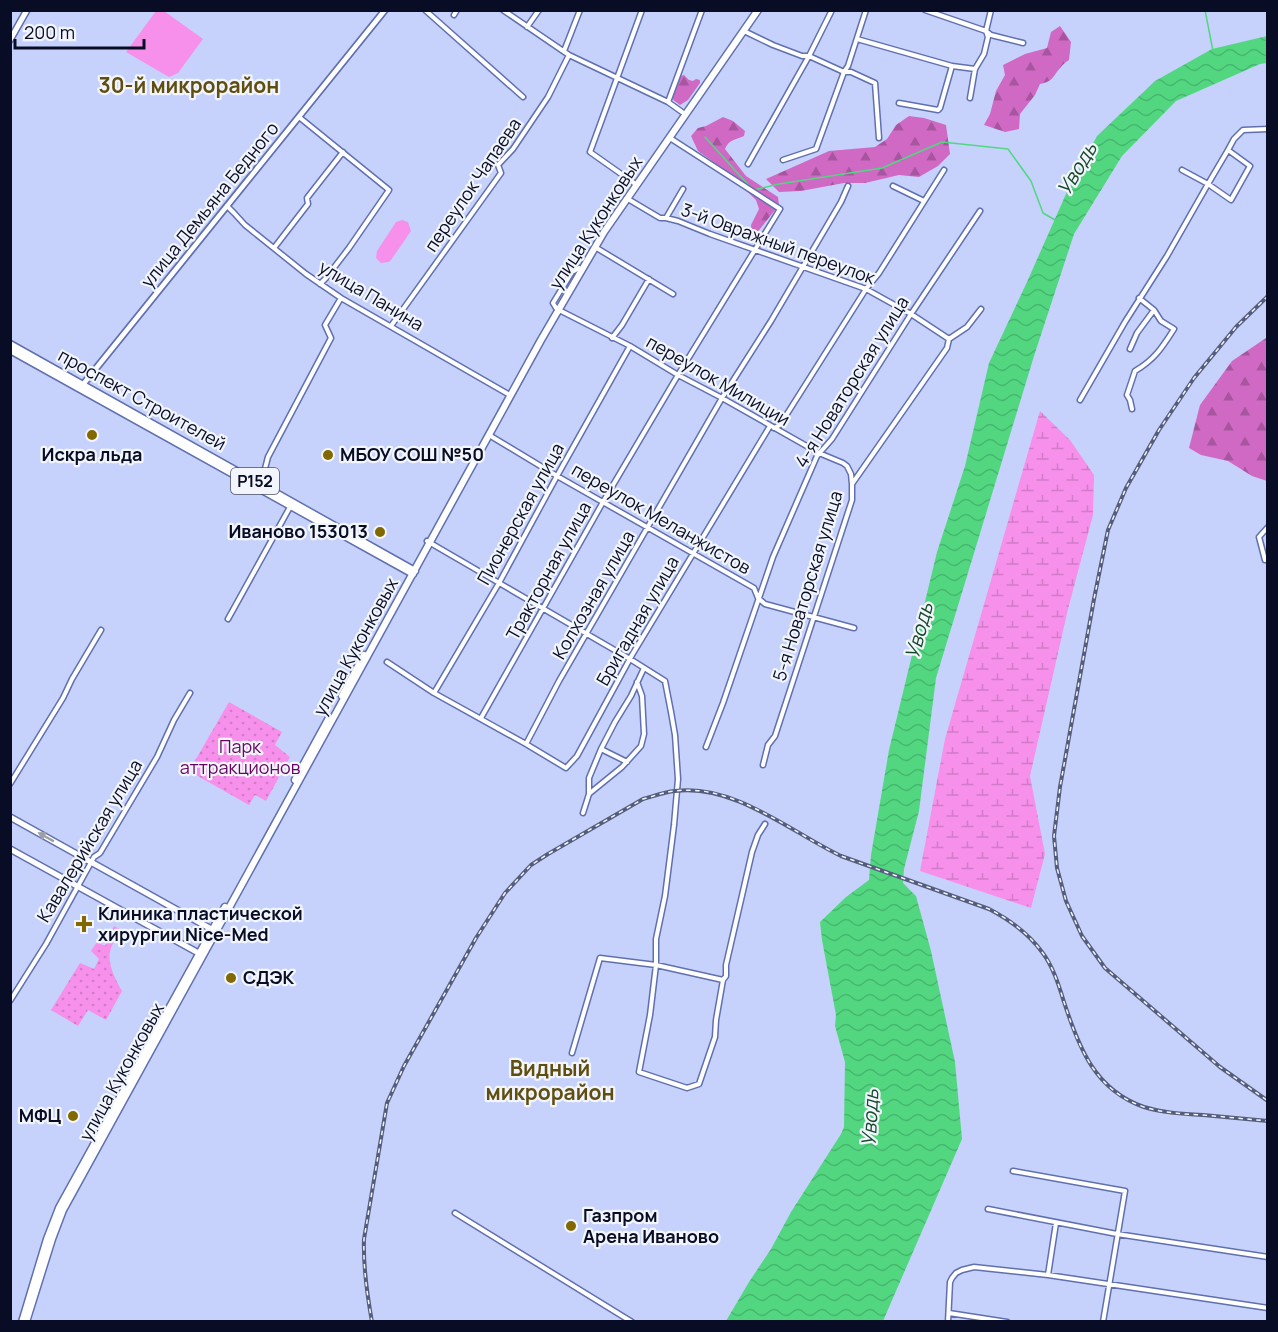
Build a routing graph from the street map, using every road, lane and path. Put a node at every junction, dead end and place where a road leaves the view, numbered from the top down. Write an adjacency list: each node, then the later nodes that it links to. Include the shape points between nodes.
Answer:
1 (27, 10): 20 (main road)
2 (385, 10): 34 (street, улица Демьяна Бедного)
3 (425, 10): 29 (street)
4 (458, 10): 15 (street)
5 (503, 10): 16 (street)
6 (539, 10): 16 (street)
7 (580, 10): 22 (street)
8 (642, 10): 28 (street)
9 (702, 10): 31 (street)
10 (756, 10): 17 (main road, улица Куконковых); 33 (main road, улица Куконковых)
11 (832, 10): 24 (street)
12 (866, 10): 19 (street)
13 (925, 10): 18 (street)
14 (991, 10): 18 (street)
15 (454, 15)
16 (526, 27): 22 (street)
17 (744, 31): 24 (street); 36 (main road, улица Куконковых)
18 (986, 31): 21 (street); 26 (street, via 984,54)
19 (857, 39): 25 (street); 27 (street)
20 (10, 40)
21 (1023, 43)
22 (564, 51): 23 (street)
23 (570, 55): 28 (street); 68 (street, переулок Чапаева, via 549,98 498,165 501,173)
24 (809, 56): 27 (street); 41 (street)
25 (952, 66): 26 (street); 32 (street, via 938,111)
26 (975, 69): 30 (street)
27 (844, 72): 37 (street, via 875,83); 40 (street, via 816,149)
28 (617, 78): 31 (street); 44 (street, via 590,152)
29 (524, 97)
30 (970, 98)
31 (668, 102): 33 (street)
32 (900, 103)
33 (682, 112): 44 (main road, улица Куконковых)
34 (299, 117): 39 (street); 51 (street, улица Демьяна Бедного)
35 (1268, 129): 38 (street, via 1243,130)
36 (669, 138): 49 (main road, улица Куконковых); 56 (street, Тракторная улица, via 780,209)
37 (879, 138)
38 (1228, 150): 45 (street); 45 (street, via 1250,165 1231,200)
39 (343, 152): 55 (street); 59 (street, via 389,190)
40 (783, 160)
41 (748, 164)
42 (944, 170): 50 (street, Бригадная улица)
43 (1182, 170): 45 (street)
44 (634, 183): 64 (main road, улица Куконковых)
45 (1208, 184): 63 (street)
46 (848, 186): 57 (street, Колхозная улица)
47 (893, 186): 50 (street)
48 (683, 189): 53 (street)
49 (627, 198): 53 (street, 3-й Овражный переулок); 54 (main road, улица Куконковых)
50 (924, 201): 60 (street, Бригадная улица)
51 (227, 207): 55 (street, улица Панина); 76 (street, улица Демьяна Бедного)
52 (980, 211): 67 (street, 4-я Новаторская улица)
53 (666, 218): 56 (street, 3-й Овражный переулок)
54 (595, 247): 58 (street); 64 (main road, улица Куконковых)
55 (274, 248): 59 (street, улица Панина)
56 (756, 250): 57 (street, 3-й Овражный переулок); 75 (street, Тракторная улица)
57 (802, 266): 60 (street, 3-й Овражный переулок); 78 (street, Колхозная улица)
58 (649, 279): 61 (street); 69 (street)
59 (320, 284): 62 (street, улица Панина)
60 (866, 289): 67 (street, 3-й Овражный переулок); 81 (street, Бригадная улица, via 780,425)
61 (673, 294)
62 (341, 298): 68 (street, улица Панина); 86 (street, via 325,325 331,338 268,457)
63 (1139, 298): 66 (street); 79 (street)
64 (557, 309): 69 (street, переулок Милиции); 77 (main road, улица Куконковых)
65 (981, 309): 70 (street, 5-я Новаторская улица, via 967,327)
66 (1154, 310): 73 (street); 80 (street, via 1161,321 1174,329 1159,353 1135,371 1127,395)
67 (911, 314): 70 (street, 3-й Овражный переулок); 83 (street, 4-я Новаторская улица, via 832,439)
68 (392, 326): 77 (street, улица Панина)
69 (612, 338): 72 (street, переулок Милиции)
70 (950, 339): 85 (street, 5-я Новаторская улица)
71 (10, 344): 76 (main road, проспект Строителей / Р152)
72 (630, 346): 75 (street, переулок Милиции); 84 (street, Пионерская улица)
73 (1130, 349)
74 (10, 350): 76 (main road, проспект Строителей / Р152)
75 (678, 375): 78 (street, переулок Милиции); 87 (street, Тракторная улица)
76 (81, 387): 86 (main road, проспект Строителей / Р152)
77 (510, 395): 82 (main road, улица Куконковых); 91 (main road, улица Куконковых)
78 (723, 398): 81 (street, переулок Милиции); 90 (street, Колхозная улица)
79 (1080, 400)
80 (1132, 409)
81 (772, 427): 83 (street, переулок Милиции); 92 (street, Бригадная улица)
82 (489, 435): 84 (street, переулок Меланжистов); 91 (main road, улица Куконковых)
83 (819, 453): 85 (street, переулок Милиции, via 847,466); 96 (street, 4-я Новаторская улица)
84 (557, 476): 87 (street, переулок Меланжистов); 95 (street, Пионерская улица)
85 (852, 484): 98 (street, 5-я Новаторская улица, via 852,500)
86 (260, 487): 88 (main road, проспект Строителей / Р152)
87 (603, 502): 90 (street, переулок Меланжистов); 97 (street, Тракторная улица)
88 (291, 505): 94 (main road, проспект Строителей / Р152); 99 (street)
89 (1268, 527): 93 (street, via 1260,537)
90 (648, 528): 92 (street, переулок Меланжистов); 102 (street, Колхозная улица)
91 (428, 542): 94 (main road, улица Куконковых); 95 (street)
92 (693, 553): 96 (street, переулок Меланжистов, via 754,588); 103 (street, Бригадная улица)
93 (1265, 560)
94 (412, 572): 109 (main road, улица Куконковых)
95 (499, 583): 97 (street); 108 (street, Пионерская улица)
96 (758, 598): 98 (street, переулок Меланжистов, via 765,604); 112 (street, 4-я Новаторская улица)
97 (543, 607): 102 (street); 110 (street, Тракторная улица)
98 (814, 617): 100 (street, переулок Меланжистов); 115 (street, 5-я Новаторская улица)
99 (228, 619)
100 (854, 628)
101 (101, 630): 116 (street)
102 (588, 634): 103 (street); 111 (street, Колхозная улица)
103 (630, 659): 105 (street); 111 (street, Бригадная улица, via 567,768)
104 (387, 662): 108 (street)
105 (644, 668): 106 (street); 127 (street, via 665,681 678,778 675,825 656,939)
106 (637, 682): 113 (street); 114 (street, via 642,696 644,734 641,746)
107 (190, 693): 122 (street, Кавалерийская улица, via 157,757)
108 (434, 693): 110 (street)
109 (342, 699): 124 (main road, улица Куконковых); 125 (main road, улица Куконковых)
110 (481, 718): 111 (street)
111 (526, 744)
112 (706, 747)
113 (601, 749): 114 (street); 117 (street, via 589,778)
114 (627, 762): 117 (street)
115 (763, 765)
116 (10, 784)
117 (589, 794): 118 (street)
118 (583, 813)
119 (10, 817): 122 (main road, one-way to 119)
120 (765, 824): 128 (street, via 752,852)
121 (10, 849): 123 (main road)
122 (91, 862): 123 (street, Кавалерийская улица); 124 (main road)
123 (77, 886): 126 (main road); 129 (street, Кавалерийская улица)
124 (212, 933): 125 (main road, улица Куконковых)
125 (208, 944): 126 (main road, улица Куконковых)
126 (202, 955): 139 (main road, улица Куконковых, via 63,1210); 142 (main road, улица Куконковых, via 59,1208)
127 (656, 965): 128 (street); 128 (street, via 639,1072 687,1088 699,1084 715,1037); 130 (street, via 600,958)
128 (723, 980)
129 (10, 1001)
130 (572, 1053)
131 (1012, 1171): 135 (street, via 1125,1191)
132 (988, 1209): 134 (street)
133 (455, 1213): 144 (street)
134 (1056, 1223): 135 (street); 137 (street)
135 (1117, 1234): 136 (street); 138 (street)
136 (1268, 1257)
137 (1048, 1275): 138 (street); 141 (street, via 974,1267 962,1270 950,1282)
138 (1109, 1285): 140 (street); 147 (street)
139 (31, 1306): 142 (main road, улица Куконковых); 143 (main road)
140 (1268, 1308)
141 (949, 1312): 145 (street); 146 (street)
142 (24, 1320)
143 (34, 1322)
144 (632, 1322)
145 (948, 1322)
146 (1007, 1322)
147 (1103, 1322)

